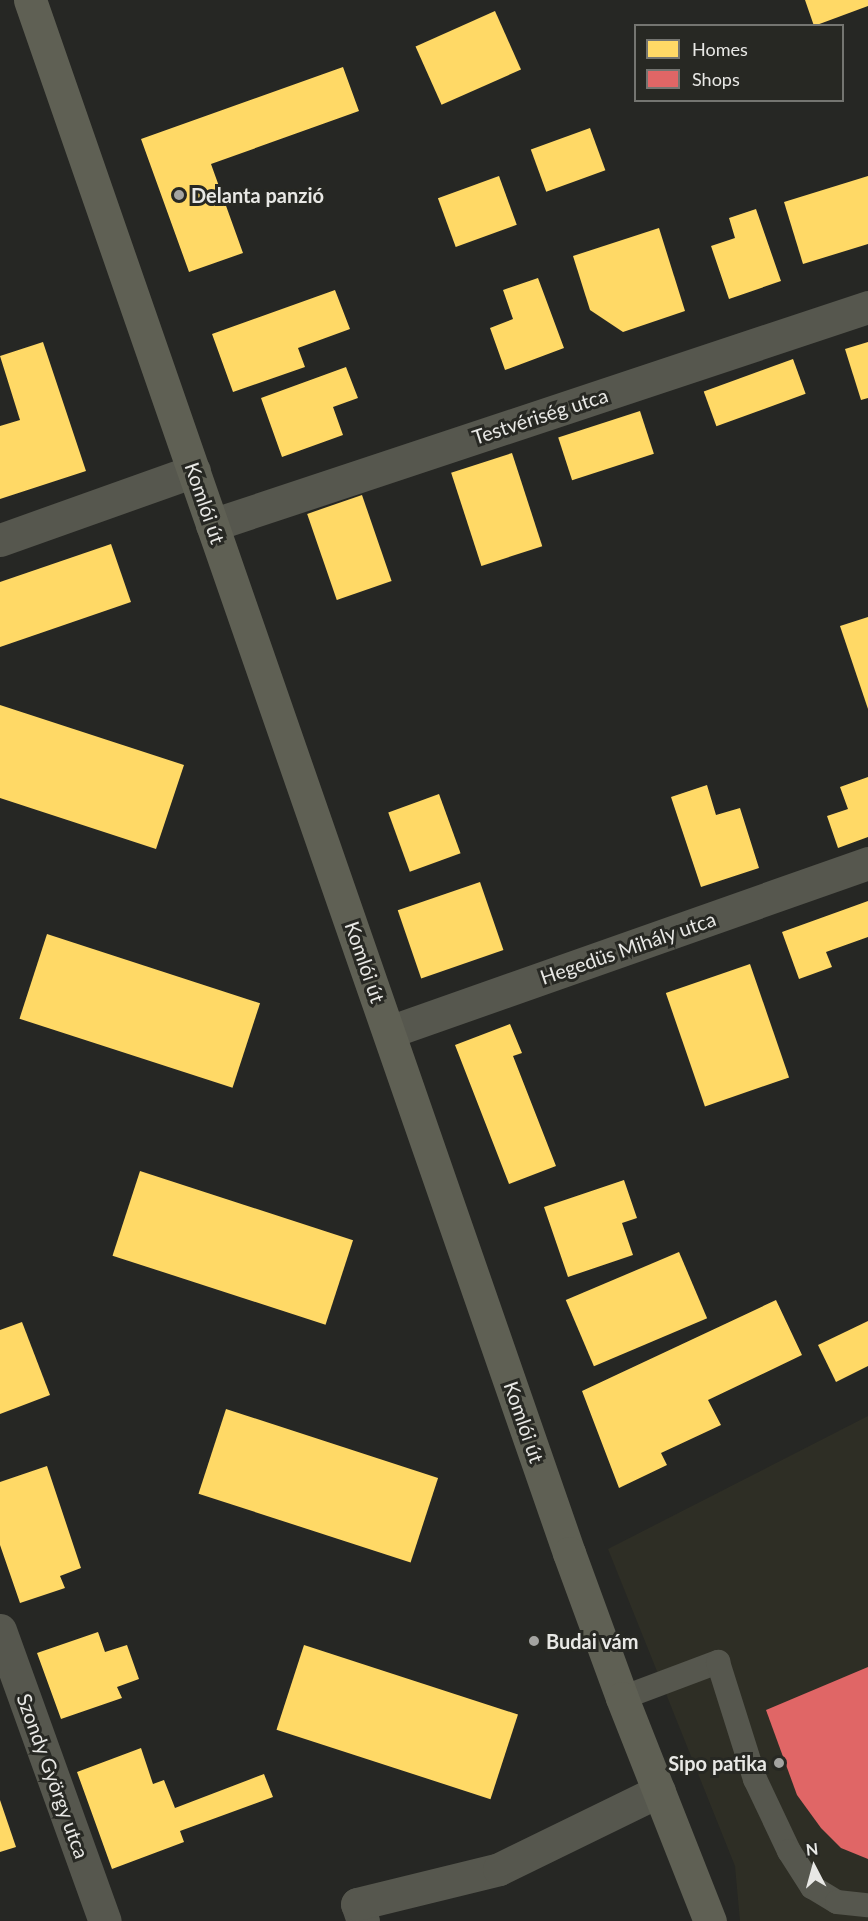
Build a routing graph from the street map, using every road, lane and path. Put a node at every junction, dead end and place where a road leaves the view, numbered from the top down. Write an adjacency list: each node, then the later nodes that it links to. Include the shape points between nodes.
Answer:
1 (30, 0): 3 (main road, Komlói út)
2 (868, 307): 4 (street, Testvériség utca)
3 (194, 471): 4 (main road, Komlói út); 5 (street)
4 (212, 525): 7 (main road, Komlói út)
5 (0, 540)
6 (868, 863): 7 (street, Hegedüs Mihály utca)
7 (389, 1032): 9 (main road, Komlói út)
8 (0, 1630): 13 (street, Szondy György utca)
9 (622, 1698): 10 (main road, Komlói út); 12 (lane, via 718,1662 755,1779 789,1851 812,1887 837,1902)
10 (659, 1791): 11 (main road, Komlói út); 14 (street, via 499,1869 357,1904)
11 (692, 1870): 15 (main road); 16 (main road, Komlói út); 17 (main road)
12 (868, 1905)
13 (105, 1921)
14 (363, 1921)
15 (692, 1921)
16 (710, 1921)
17 (727, 1921)

